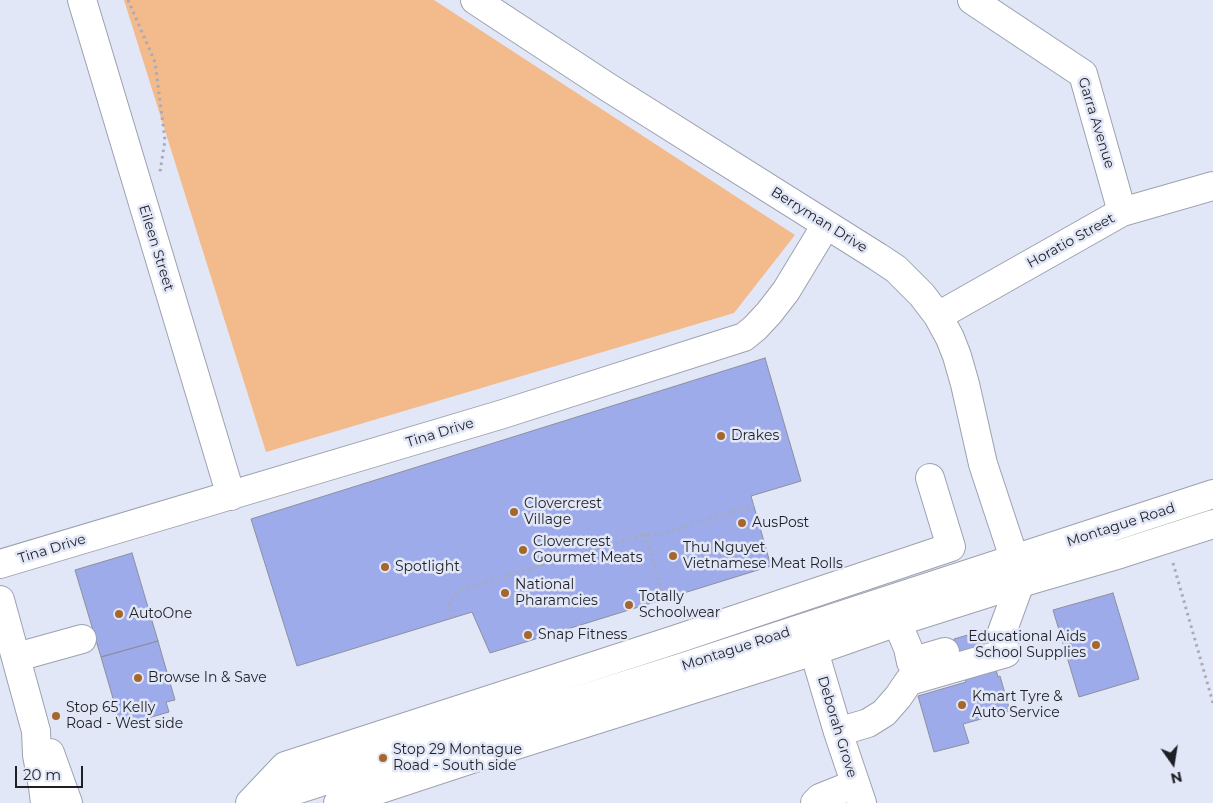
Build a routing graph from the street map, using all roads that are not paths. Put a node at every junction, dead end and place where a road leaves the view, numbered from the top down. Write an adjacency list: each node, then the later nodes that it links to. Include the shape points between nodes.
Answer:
1 (82, 0): 10 (street, Eileen Street)
2 (475, 0): 6 (street, Berryman Drive)
3 (975, 0): 5 (street, Garra Avenue, via 1083,74)
4 (1213, 186): 5 (street, Horatio Street)
5 (1122, 212): 7 (street, Horatio Street)
6 (826, 225): 7 (street, Berryman Drive, via 896,269); 10 (street, Tina Drive, via 780,299 744,337)
7 (938, 316): 13 (street, Berryman Drive, via 957,356 983,464)
8 (930, 478): 26 (street, via 951,547 285,766)
9 (1213, 494): 13 (street, Montague Road, via 1142,518)
10 (231, 496): 12 (street, Tina Drive)
11 (1213, 524): 13 (street, Montague Road, via 1166,538)
12 (0, 564)
13 (1017, 571): 15 (street, Montague Road); 16 (street, Montague Road); 19 (street, via 1001,635 1006,653)
14 (0, 600): 18 (street)
15 (897, 622): 16 (street, Montague Road); 19 (street, via 908,648)
16 (810, 638): 21 (street, Deborah Grove); 23 (street, Montague Road, via 684,667 594,694); 28 (street, Montague Road, via 469,760)
17 (82, 639): 18 (street)
18 (16, 657): 20 (street)
19 (910, 672): 21 (street, via 898,698 884,713 868,724)
20 (36, 731): 24 (street); 25 (street, via 48,748)
21 (838, 732): 22 (street, Deborah Grove)
22 (858, 793): 29 (street, via 820,798)
23 (299, 796): 27 (street, Montague Road)
24 (45, 803)
25 (68, 803)
26 (250, 803)
27 (258, 803)
28 (338, 803)
29 (815, 803)

